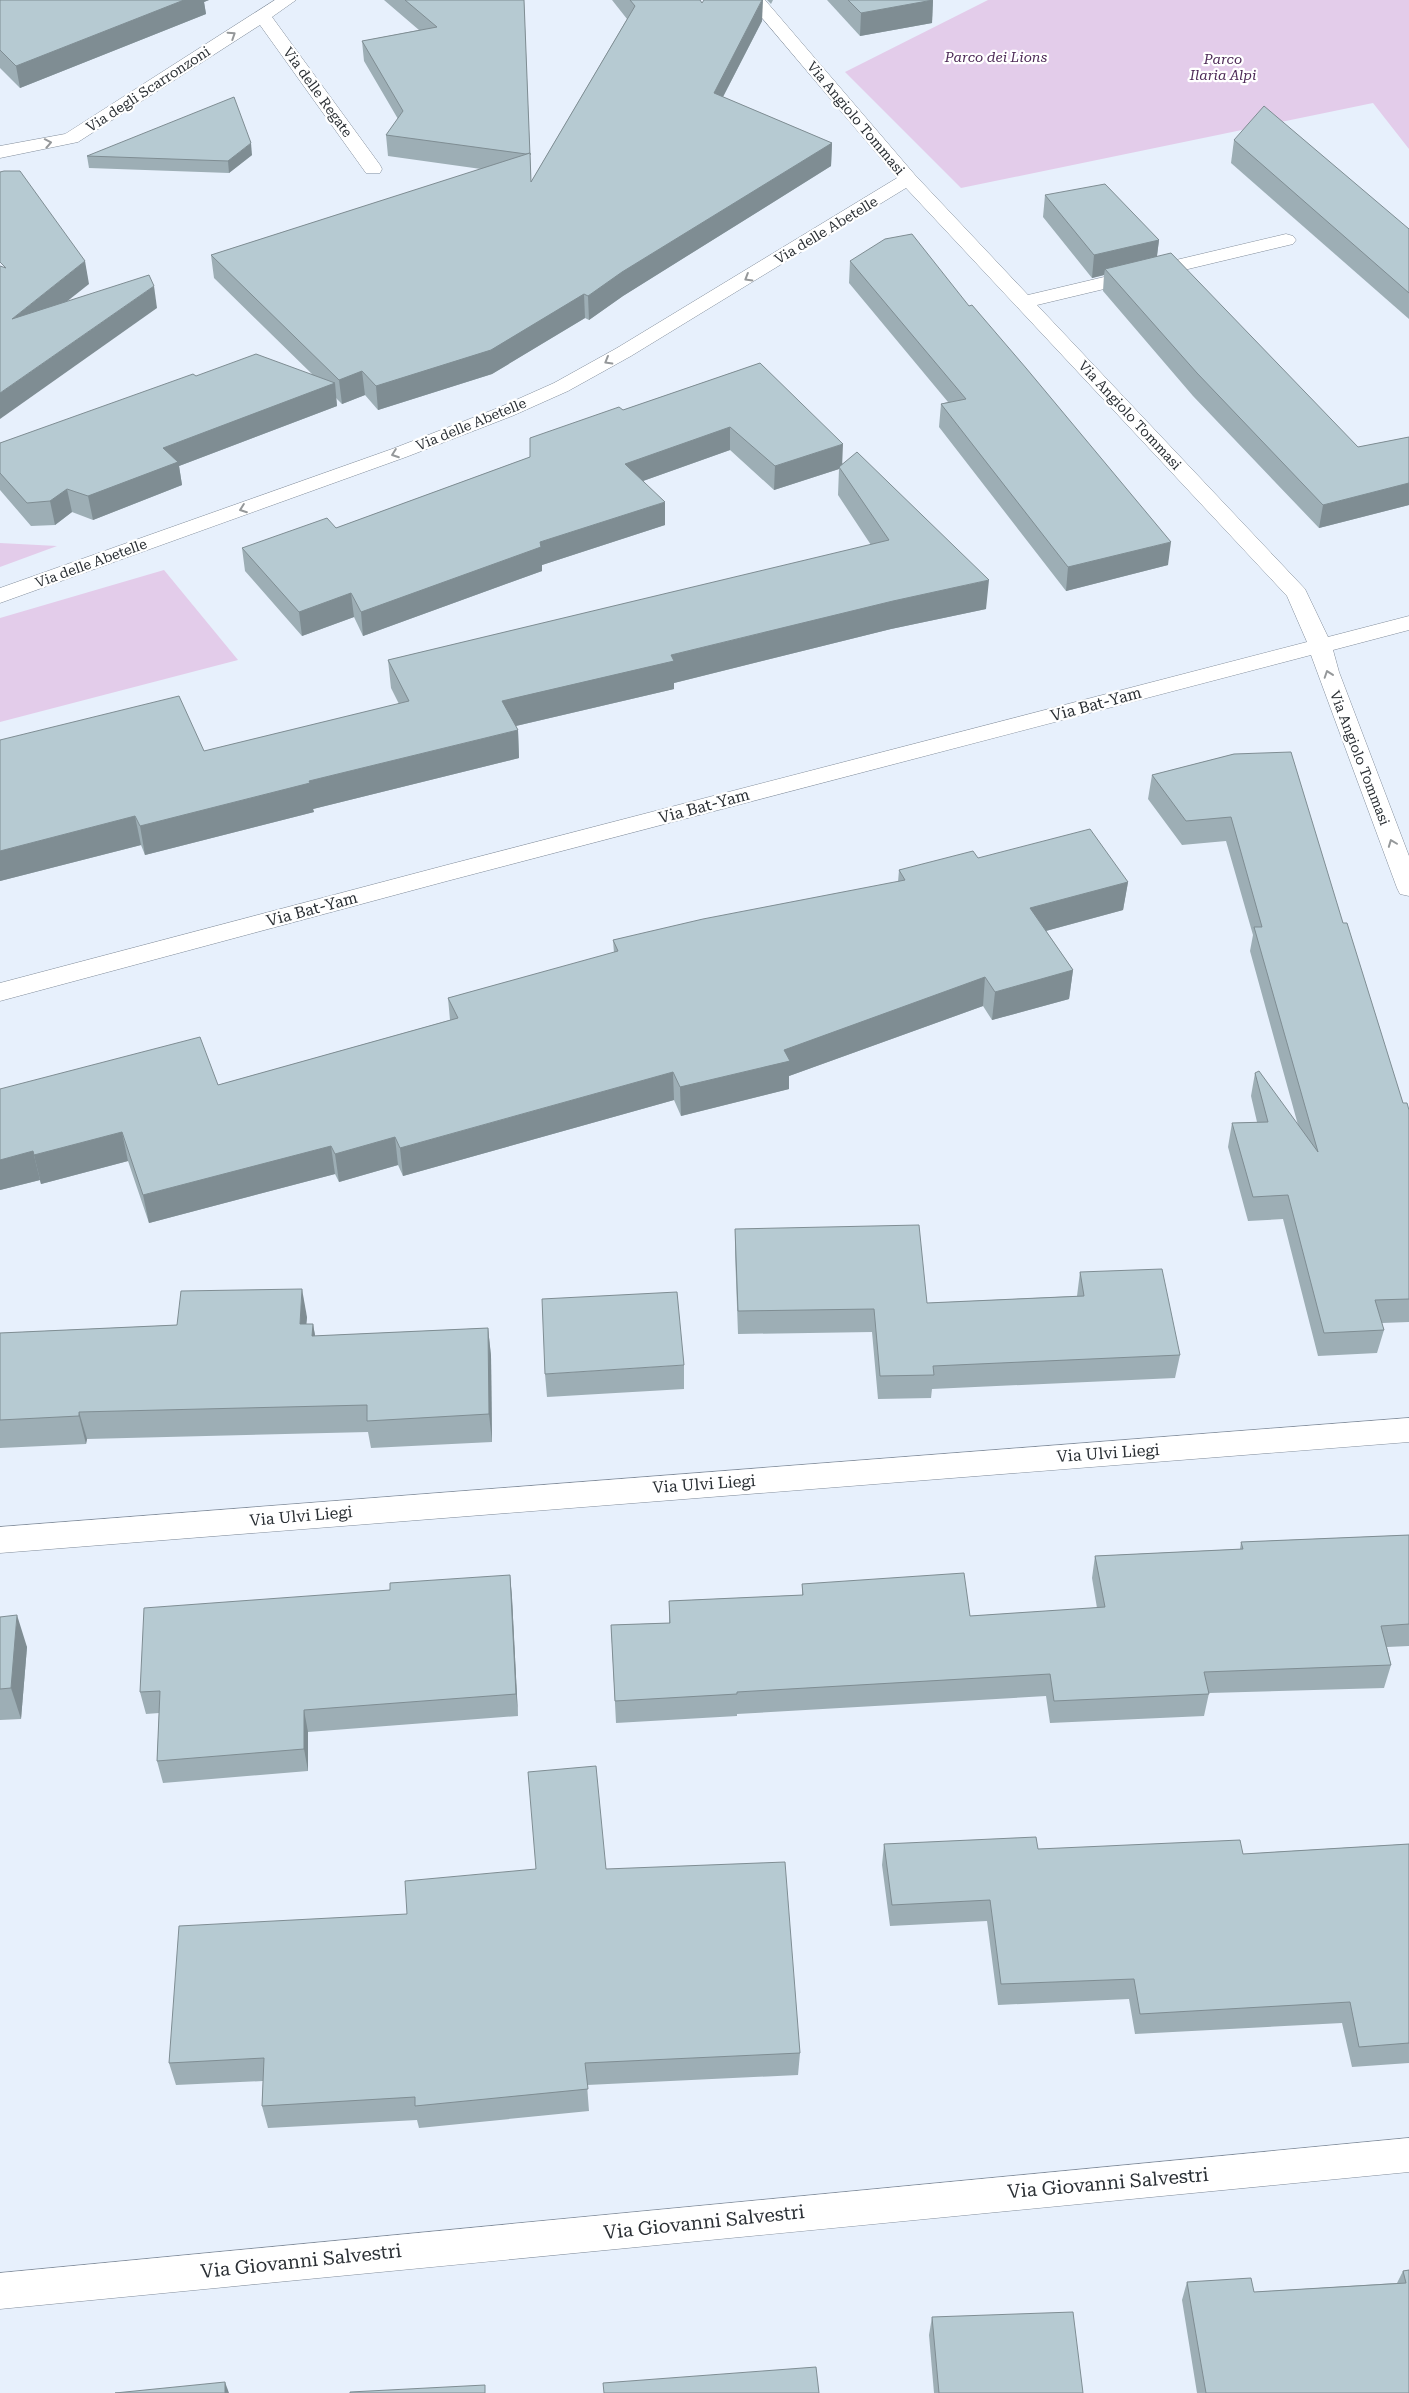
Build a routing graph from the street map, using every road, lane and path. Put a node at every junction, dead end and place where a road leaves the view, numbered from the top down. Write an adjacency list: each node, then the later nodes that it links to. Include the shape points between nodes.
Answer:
1 (287, 0): 3 (street, Via degli Scarronzoni)
2 (756, 0): 6 (street, Via Angiolo Tommasi)
3 (262, 16): 4 (street, Via degli Scarronzoni, one-way to 3, via 71,138); 5 (street, Via delle Regate)
4 (0, 152)
5 (373, 168)
6 (908, 179): 8 (street, Via Angiolo Tommasi); 9 (street, Via delle Abetelle, one-way to 9, via 561,387 399,452)
7 (1286, 240): 8 (street)
8 (1025, 302): 11 (street, Via Angiolo Tommasi, via 1297,594)
9 (0, 596)
10 (1409, 623): 11 (street, Via Bat-Yam)
11 (1320, 645): 12 (street, Via Angiolo Tommasi, one-way to 11, via 1327,672); 13 (street, Via Bat-Yam)
12 (1409, 888)
13 (0, 992)
14 (1409, 1430): 15 (street, Via Ulvi Liegi)
15 (0, 1540)
16 (1409, 2155): 17 (street, Via Giovanni Salvestri)
17 (0, 2291)

